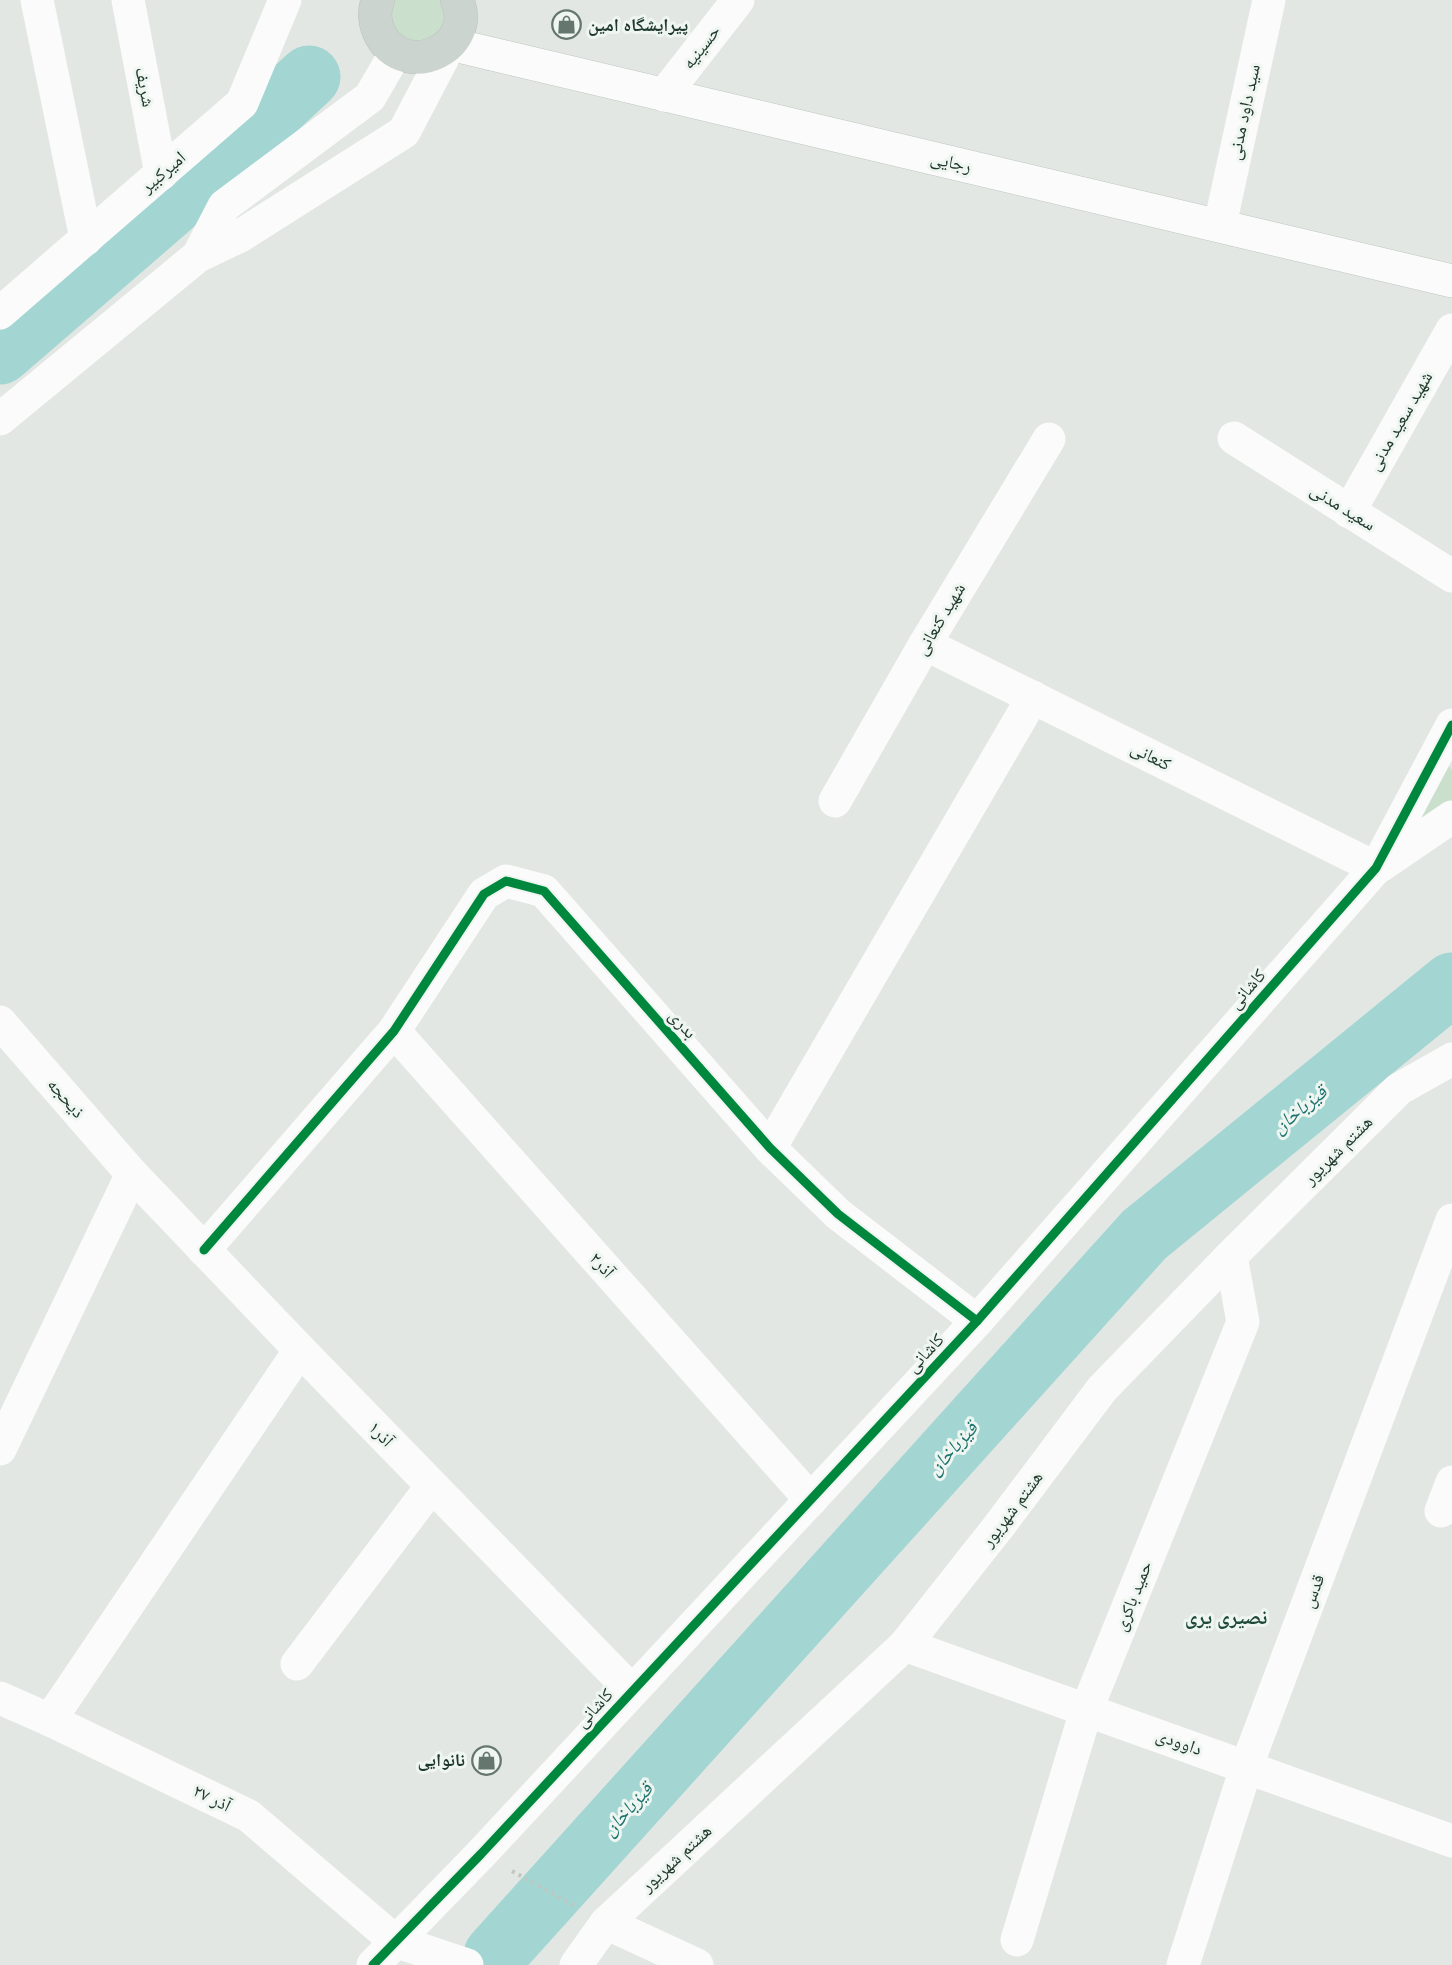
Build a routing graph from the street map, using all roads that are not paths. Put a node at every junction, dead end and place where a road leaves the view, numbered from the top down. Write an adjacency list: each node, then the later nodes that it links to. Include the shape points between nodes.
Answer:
1 (37, 0): 13 (street)
2 (128, 0): 11 (street, شریف)
3 (285, 0): 11 (street, امیرکبیر, via 242,103)
4 (458, 0): 8 (main road, via 461,19)
5 (738, 0): 10 (street, حسینیه)
6 (1269, 0): 12 (street, سید داود مدنی)
7 (371, 2): 9 (main road, via 378,30)
8 (450, 44): 9 (main road, via 424,57); 10 (street, رجایی); 14 (street, via 404,132 240,236)
9 (396, 51): 14 (street, via 370,97 224,206)
10 (664, 95): 12 (street, رجایی)
11 (161, 174): 13 (street, امیرکبیر)
12 (1220, 225): 15 (street, رجایی)
13 (86, 239): 16 (street, امیرکبیر)
14 (198, 256): 18 (street)
15 (1452, 280)
16 (0, 313)
17 (1452, 330): 21 (street, شهید سعید مدنی)
18 (0, 419)
19 (1234, 438): 21 (street, سعید مدنی)
20 (1049, 439): 23 (street, شهید کنعانی)
21 (1349, 512): 22 (street, سعید مدنی)
22 (1452, 576)
23 (925, 644): 24 (street, کنعانی); 26 (street, شهید کنعانی)
24 (1033, 697): 28 (street, کنعانی); 32 (street)
25 (1452, 725): 28 (street, کاشانی)
26 (835, 801)
27 (1452, 817): 28 (street)
28 (1376, 868): 37 (street, کاشانی)
29 (0, 1022): 33 (street, ذیحجه)
30 (394, 1031): 32 (street, بدری, via 484,894 506,881 544,891); 35 (street, بدری); 41 (street, آذر۲)
31 (1452, 1059): 36 (street, هشتم شهریور, via 1399,1089)
32 (770, 1148): 37 (street, بدری, via 838,1214)
33 (132, 1174): 35 (street, آذر۱); 39 (street)
34 (1452, 1220): 48 (street, قدس)
35 (204, 1250): 38 (street, آذر۱)
36 (1231, 1256): 42 (street, هشتم شهریور, via 1102,1389); 46 (street, حمید باکری, via 1243,1322)
37 (977, 1321): 41 (street, کاشانی)
38 (300, 1350): 40 (street, آذر۱); 47 (street)
39 (0, 1449)
40 (432, 1486): 43 (street); 44 (street, آذر۱)
41 (811, 1500): 44 (street, کاشانی)
42 (905, 1645): 46 (street, داوودی); 50 (street, هشتم شهریور)
43 (297, 1664)
44 (632, 1691): 52 (street, کاشانی)
45 (0, 1698): 47 (street, ۲۷ آذر)
46 (1086, 1711): 48 (street, داوودی); 51 (street, حمید باکری)
47 (50, 1720): 52 (street, ۲۷ آذر, via 249,1816)
48 (1247, 1766): 49 (street, داوودی); 57 (street, قدس)
49 (1452, 1841)
50 (606, 1923): 55 (street, هشتم شهریور); 56 (street)
51 (1017, 1940)
52 (395, 1941): 53 (street, کاشانی); 54 (street)
53 (373, 1965)
54 (466, 1965)
55 (576, 1965)
56 (697, 1965)
57 (1183, 1965)

